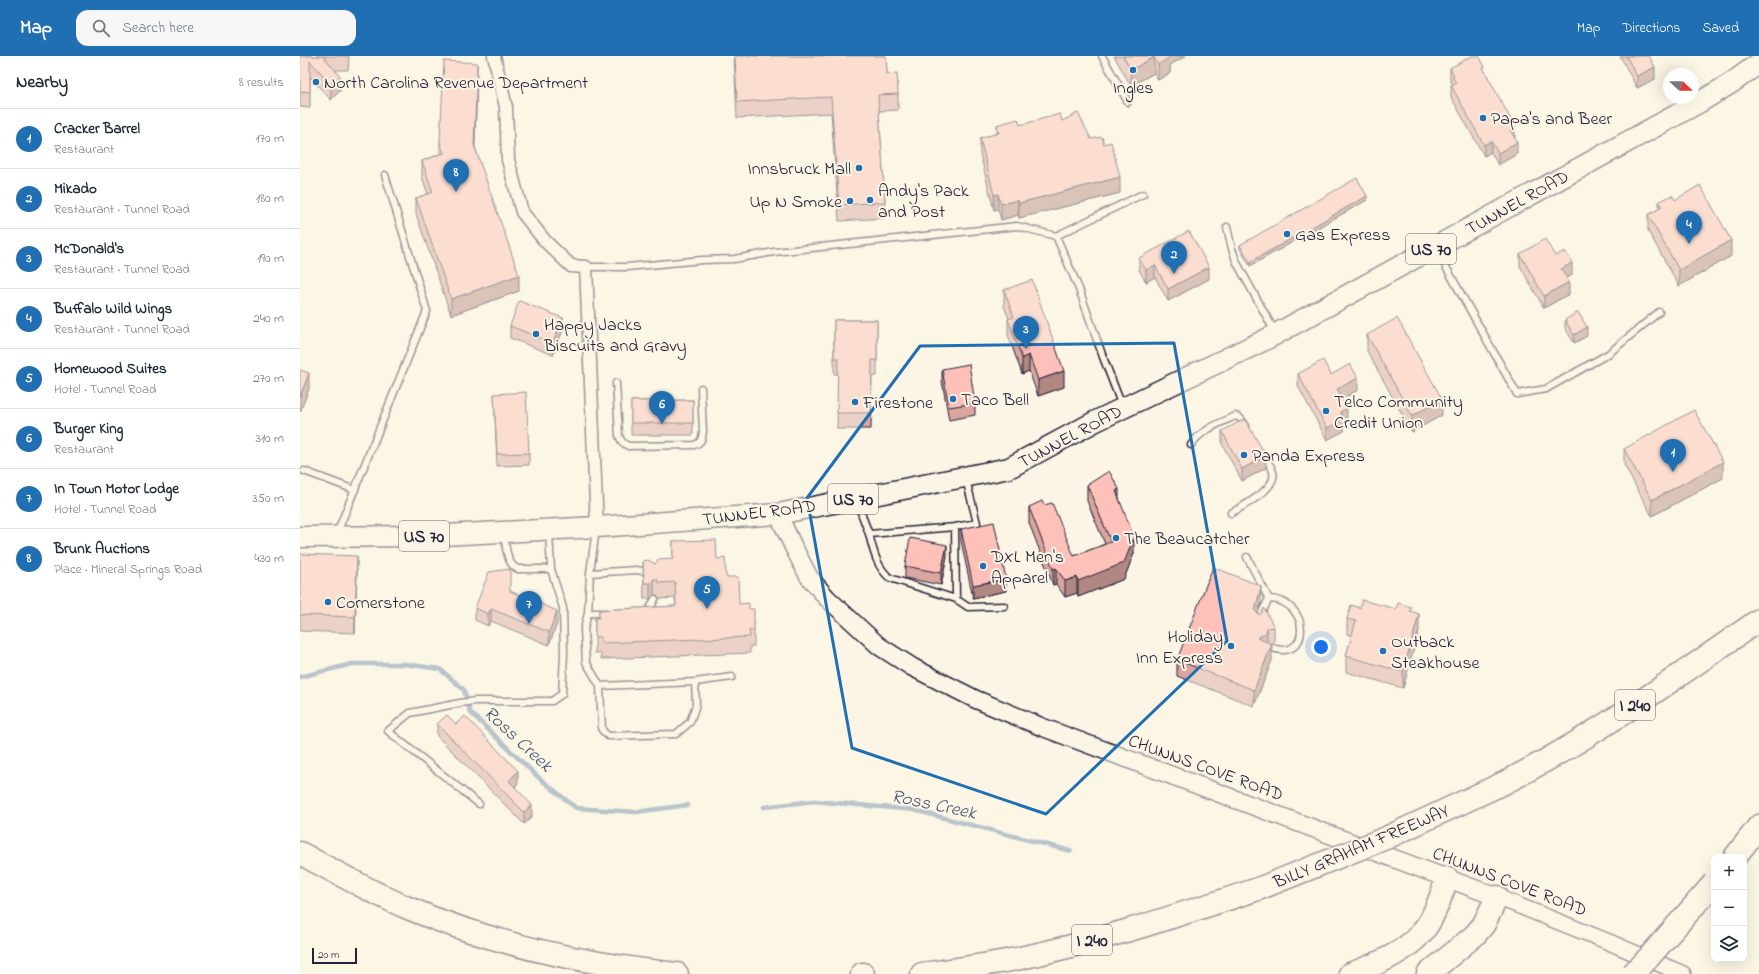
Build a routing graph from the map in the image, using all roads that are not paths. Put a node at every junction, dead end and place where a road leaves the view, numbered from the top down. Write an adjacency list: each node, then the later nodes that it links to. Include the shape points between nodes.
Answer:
1 (494, 56): 10 (street, via 506,107 508,160 522,212 544,241 571,266)
2 (1102, 56): 4 (lane)
3 (1759, 63): 9 (main road, TUNNEL ROAD / US 70, via 1700,102)
4 (1128, 102)
5 (385, 175): 21 (lane, via 427,311)
6 (1143, 194): 8 (lane)
7 (1227, 227): 12 (lane, via 1237,263)
8 (1056, 236): 10 (lane, via 1017,226 774,252 734,259 627,267); 15 (lane, via 1079,289 1102,357)
9 (1435, 247): 11 (lane, via 1517,394 1546,389 1608,354); 12 (main road, TUNNEL ROAD / US 70)
10 (586, 266): 25 (street)
11 (1659, 312)
12 (1276, 334): 15 (main road, TUNNEL ROAD / US 70)
13 (616, 383): 14 (lane, via 619,436 628,446 694,446 699,443 703,432)
14 (701, 388)
15 (1123, 408): 20 (main road, TUNNEL ROAD / US 70, via 1009,468)
16 (1252, 434): 17 (lane, via 1240,418 1234,416 1204,431)
17 (1190, 445)
18 (1259, 447): 23 (lane, via 1273,473 1273,481 1250,501)
19 (304, 471): 21 (lane)
20 (966, 477): 22 (main road, TUNNEL ROAD / US 70); 26 (lane, via 977,523)
21 (355, 490): 31 (lane)
22 (856, 498): 24 (main road, TUNNEL ROAD / US 70); 29 (lane)
23 (1230, 513)
24 (778, 514): 25 (main road, TUNNEL ROAD / US 70); 53 (main road, CHUNNS COVE ROAD, via 809,577 827,598 879,646 912,667 975,699 1042,727)
25 (597, 527): 27 (main road, TUNNEL ROAD / US 70); 34 (lane)
26 (955, 527): 29 (lane); 37 (lane)
27 (548, 530): 28 (main road, TUNNEL ROAD / US 70); 33 (lane)
28 (504, 532): 31 (main road, TUNNEL ROAD / US 70); 33 (lane, via 509,562 512,566 518,569)
29 (869, 534): 37 (lane, via 880,567 890,578)
30 (300, 537): 31 (main road, TUNNEL ROAD / US 70)
31 (336, 537)
32 (1247, 557): 38 (lane)
33 (551, 569): 49 (lane, via 563,608 562,694 552,701 460,703 410,712 388,731)
34 (590, 573): 35 (lane, via 649,570); 41 (lane)
35 (654, 576)
36 (655, 599): 40 (lane, via 648,612)
37 (956, 599): 39 (lane, via 968,607)
38 (1269, 599): 44 (lane, via 1262,612); 45 (lane, via 1279,599 1290,606 1299,617 1302,628 1299,642 1292,648 1283,650)
39 (1004, 606)
40 (641, 612)
41 (588, 613): 42 (lane); 48 (lane, via 584,629 586,662)
42 (611, 613)
43 (1759, 620): 57 (highway, BILLY GRAHAM FREEWAY / I 240, bridge, via 1603,726 1536,766 1386,838 1258,890 1186,913 1006,961)
44 (1259, 626)
45 (1270, 647)
46 (732, 677): 47 (lane)
47 (695, 682): 48 (lane); 48 (lane, via 696,704 690,722 676,734 608,736 602,730)
48 (600, 686)
49 (479, 804)
50 (1759, 826): 52 (highway)
51 (300, 853): 56 (highway, via 407,908 457,927 542,952 588,962)
52 (1737, 854)
53 (1448, 878): 55 (main road, CHUNNS COVE ROAD); 58 (highway, via 1428,924 1420,934 1392,955)
54 (1711, 886): 60 (highway, bridge)
55 (1497, 898): 59 (highway, via 1484,924); 61 (street, CHUNNS COVE ROAD)
56 (677, 974)
57 (922, 974)
58 (1350, 974)
59 (1428, 974)
60 (1632, 974)
61 (1683, 974)

